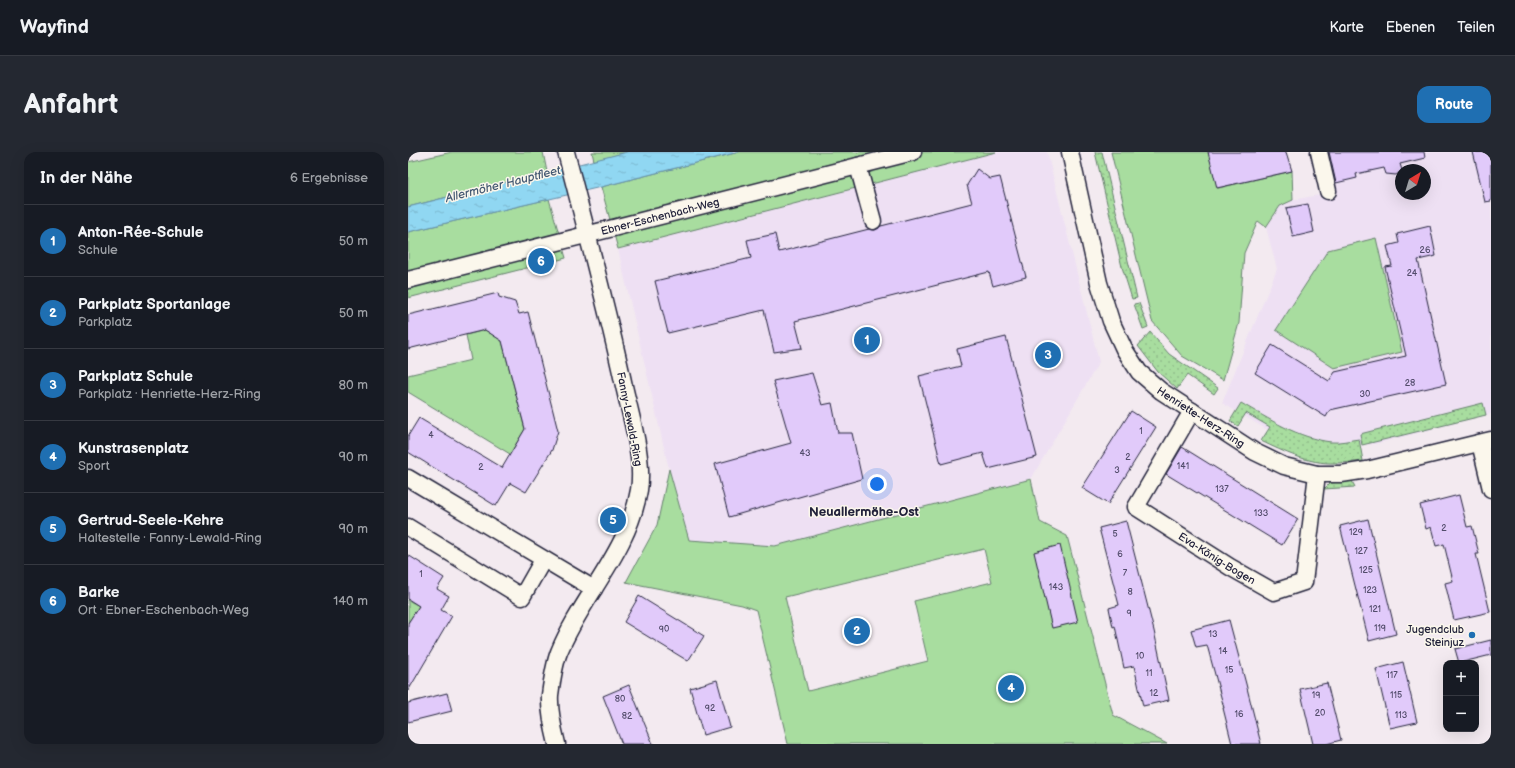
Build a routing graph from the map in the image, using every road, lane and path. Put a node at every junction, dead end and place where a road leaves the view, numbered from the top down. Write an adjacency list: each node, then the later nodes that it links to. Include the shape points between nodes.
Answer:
1 (566, 152): 8 (street, Fanny-Lewald-Ring)
2 (912, 152): 5 (street, Ebner-Eschenbach-Weg)
3 (1070, 152): 10 (street, Henriette-Herz-Ring, via 1099,283 1114,328 1139,372 1161,391)
4 (1319, 152): 6 (street)
5 (858, 166): 7 (street); 8 (street, Ebner-Eschenbach-Weg)
6 (1328, 191)
7 (872, 221)
8 (587, 235): 9 (street, Ebner-Eschenbach-Weg); 17 (street, Fanny-Lewald-Ring, via 618,357 635,434 641,476 631,520)
9 (408, 280)
10 (1192, 411): 12 (street, Henriette-Herz-Ring, via 1261,455 1284,466); 12 (street, Eva-König-Bogen, via 1136,507 1274,592 1304,582)
11 (1486, 441): 12 (street, Henriette-Herz-Ring, via 1367,470); 14 (street)
12 (1318, 474)
13 (408, 478): 16 (street)
14 (1491, 489)
15 (408, 527): 16 (street, via 522,597)
16 (543, 560): 17 (street)
17 (594, 590): 18 (street, Fanny-Lewald-Ring, via 566,639 556,663 550,696)
18 (557, 744)

